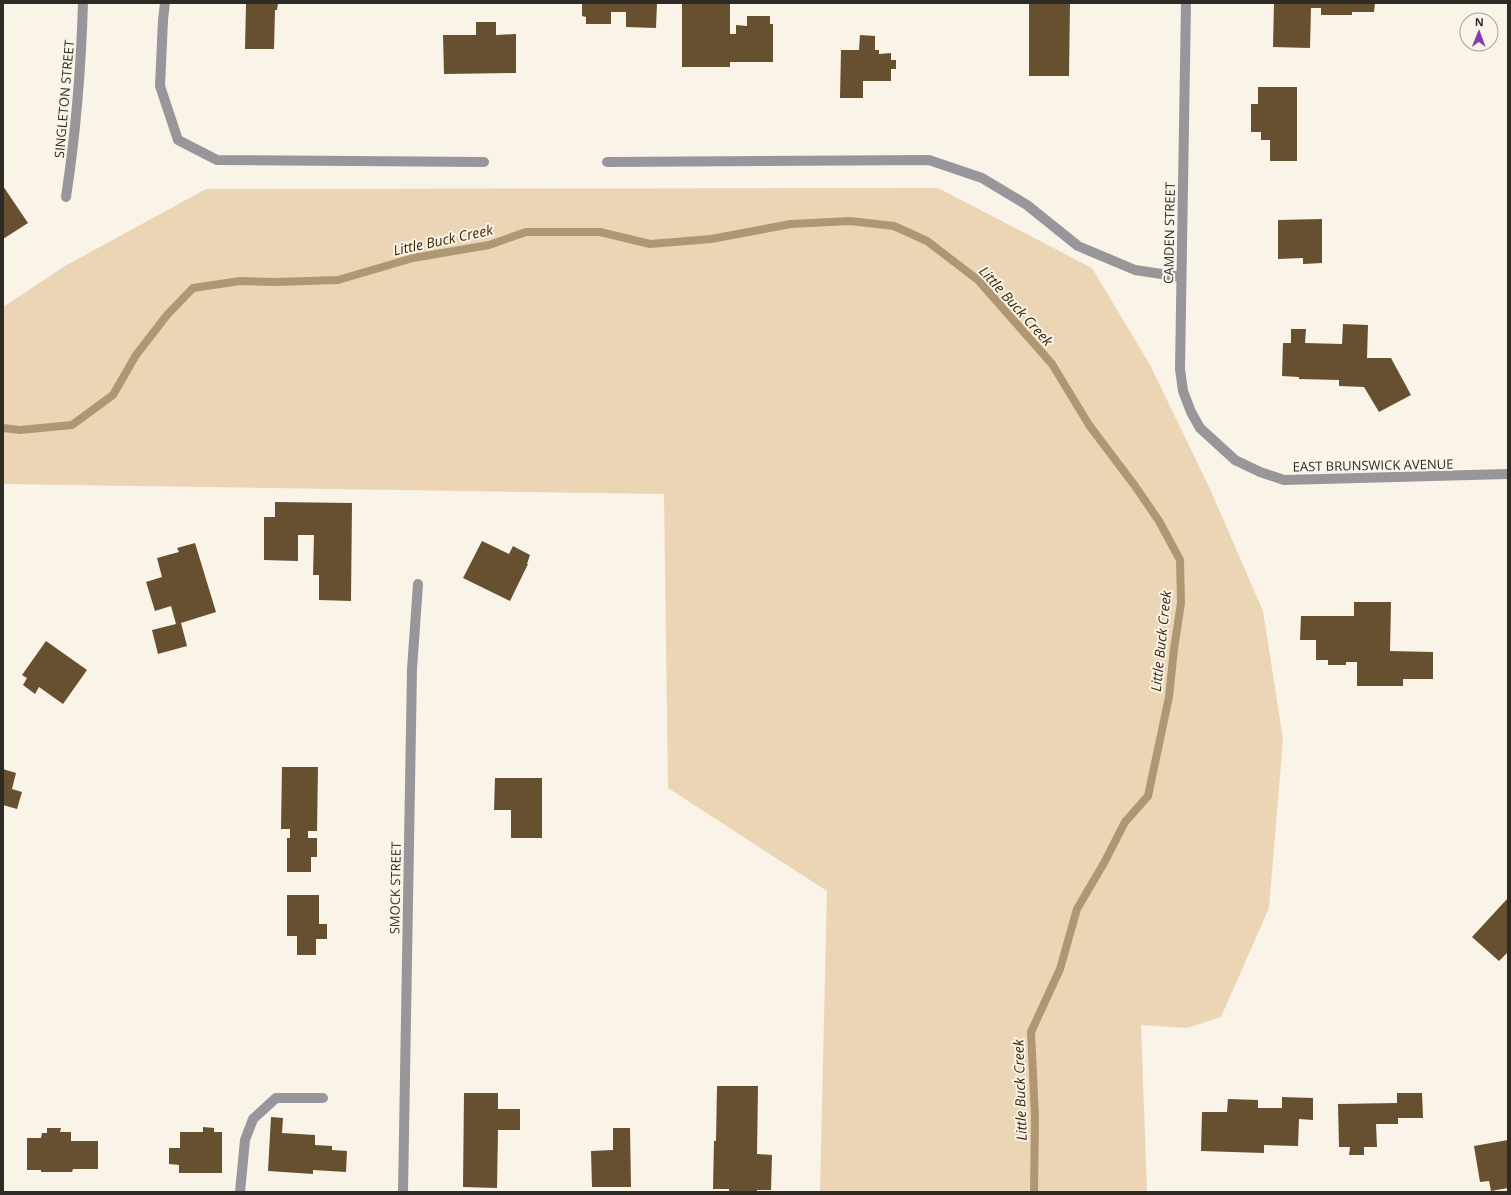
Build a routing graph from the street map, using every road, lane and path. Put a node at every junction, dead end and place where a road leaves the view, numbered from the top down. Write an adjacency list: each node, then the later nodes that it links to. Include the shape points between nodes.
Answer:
1 (83, 3): 6 (street, SINGLETON STREET, via 78,104)
2 (165, 3): 4 (street, via 160,79 162,93 178,140 217,160)
3 (1186, 3): 7 (street, CAMDEN STREET)
4 (484, 162)
5 (607, 162): 7 (street, via 929,160 982,178 1027,205 1078,246 1135,270)
6 (66, 197)
7 (1181, 277): 8 (street, CAMDEN STREET, via 1180,369 1183,391 1200,428)
8 (1222, 449): 9 (street, EAST BRUNSWICK AVENUE, via 1235,460 1284,480)
9 (1508, 474)
10 (418, 584): 13 (street, SMOCK STREET, via 412,677)
11 (323, 1098): 12 (street, via 276,1098 253,1119 245,1140)
12 (240, 1192)
13 (404, 1192)

